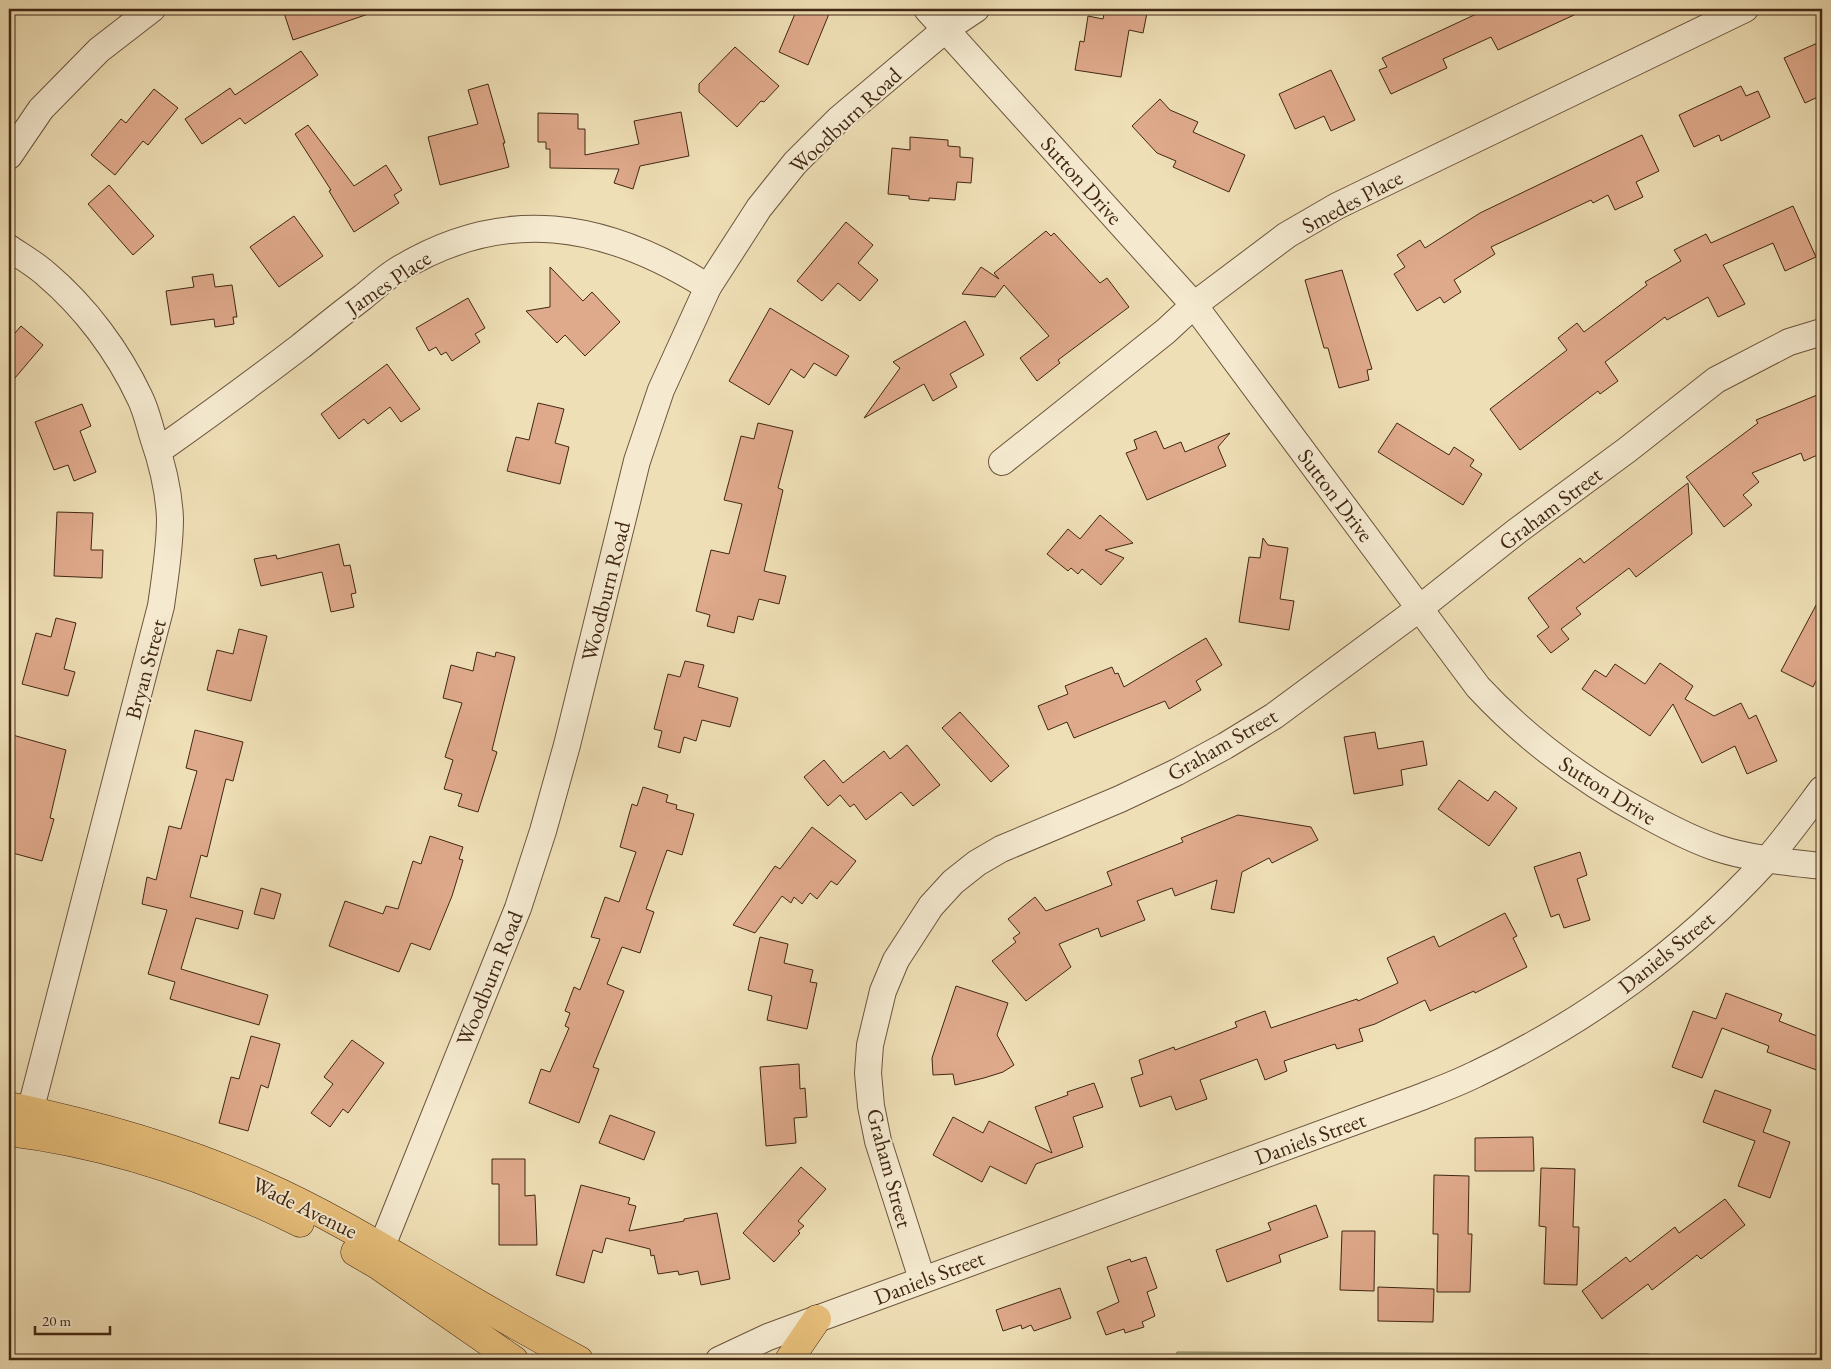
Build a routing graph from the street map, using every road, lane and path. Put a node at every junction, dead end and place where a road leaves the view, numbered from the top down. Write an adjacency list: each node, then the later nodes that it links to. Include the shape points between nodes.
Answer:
1 (152, 9): 6 (street, via 99,50 41,109)
2 (927, 9): 5 (street, Sutton Drive)
3 (976, 9): 5 (street, Woodburn Road)
4 (1746, 9): 9 (street, Smedes Place, via 1337,206 1287,236)
5 (946, 29): 8 (street, Woodburn Road, via 839,119 795,163 759,208); 9 (street, Sutton Drive)
6 (9, 156)
7 (9, 248): 11 (street, Bryan Street, via 45,273 71,297 98,330 122,363 141,399)
8 (708, 287): 11 (street, James Place, via 645,253 608,239 564,229 504,230 444,245 394,272 279,363); 18 (street, Woodburn Road, via 661,390 637,462 567,745 518,908)
9 (1194, 304): 12 (street, Smedes Place, via 1166,332); 13 (street, Sutton Drive)
10 (1822, 332): 13 (street, Graham Street, via 1789,342 1716,380)
11 (158, 452): 17 (street, Bryan Street, via 166,482 170,518 161,606)
12 (1002, 462)
13 (1420, 608): 15 (street, Sutton Drive, via 1478,687 1528,735 1575,773 1669,827 1717,848); 19 (street, Graham Street, via 1274,716 1225,746 1120,799 1001,849 953,882 931,906 896,960 883,991 872,1037 868,1073 878,1141)
14 (1822, 789): 15 (street, Daniels Street)
15 (1767, 860): 16 (street, Sutton Drive); 19 (street, Daniels Street, via 1720,908 1635,978 1544,1039 1475,1075)
16 (1822, 866)
17 (18, 1121): 18 (main road, Wade Avenue, via 159,1144 225,1168 323,1213)
18 (378, 1254): 21 (main road, Wade Avenue); 22 (main road, Wade Avenue, via 470,1299)
19 (922, 1280): 20 (street, Daniels Street)
20 (818, 1319): 23 (street, Daniels Street, via 768,1337); 24 (main road)
21 (514, 1359)
22 (579, 1360)
23 (719, 1360)
24 (789, 1360)

